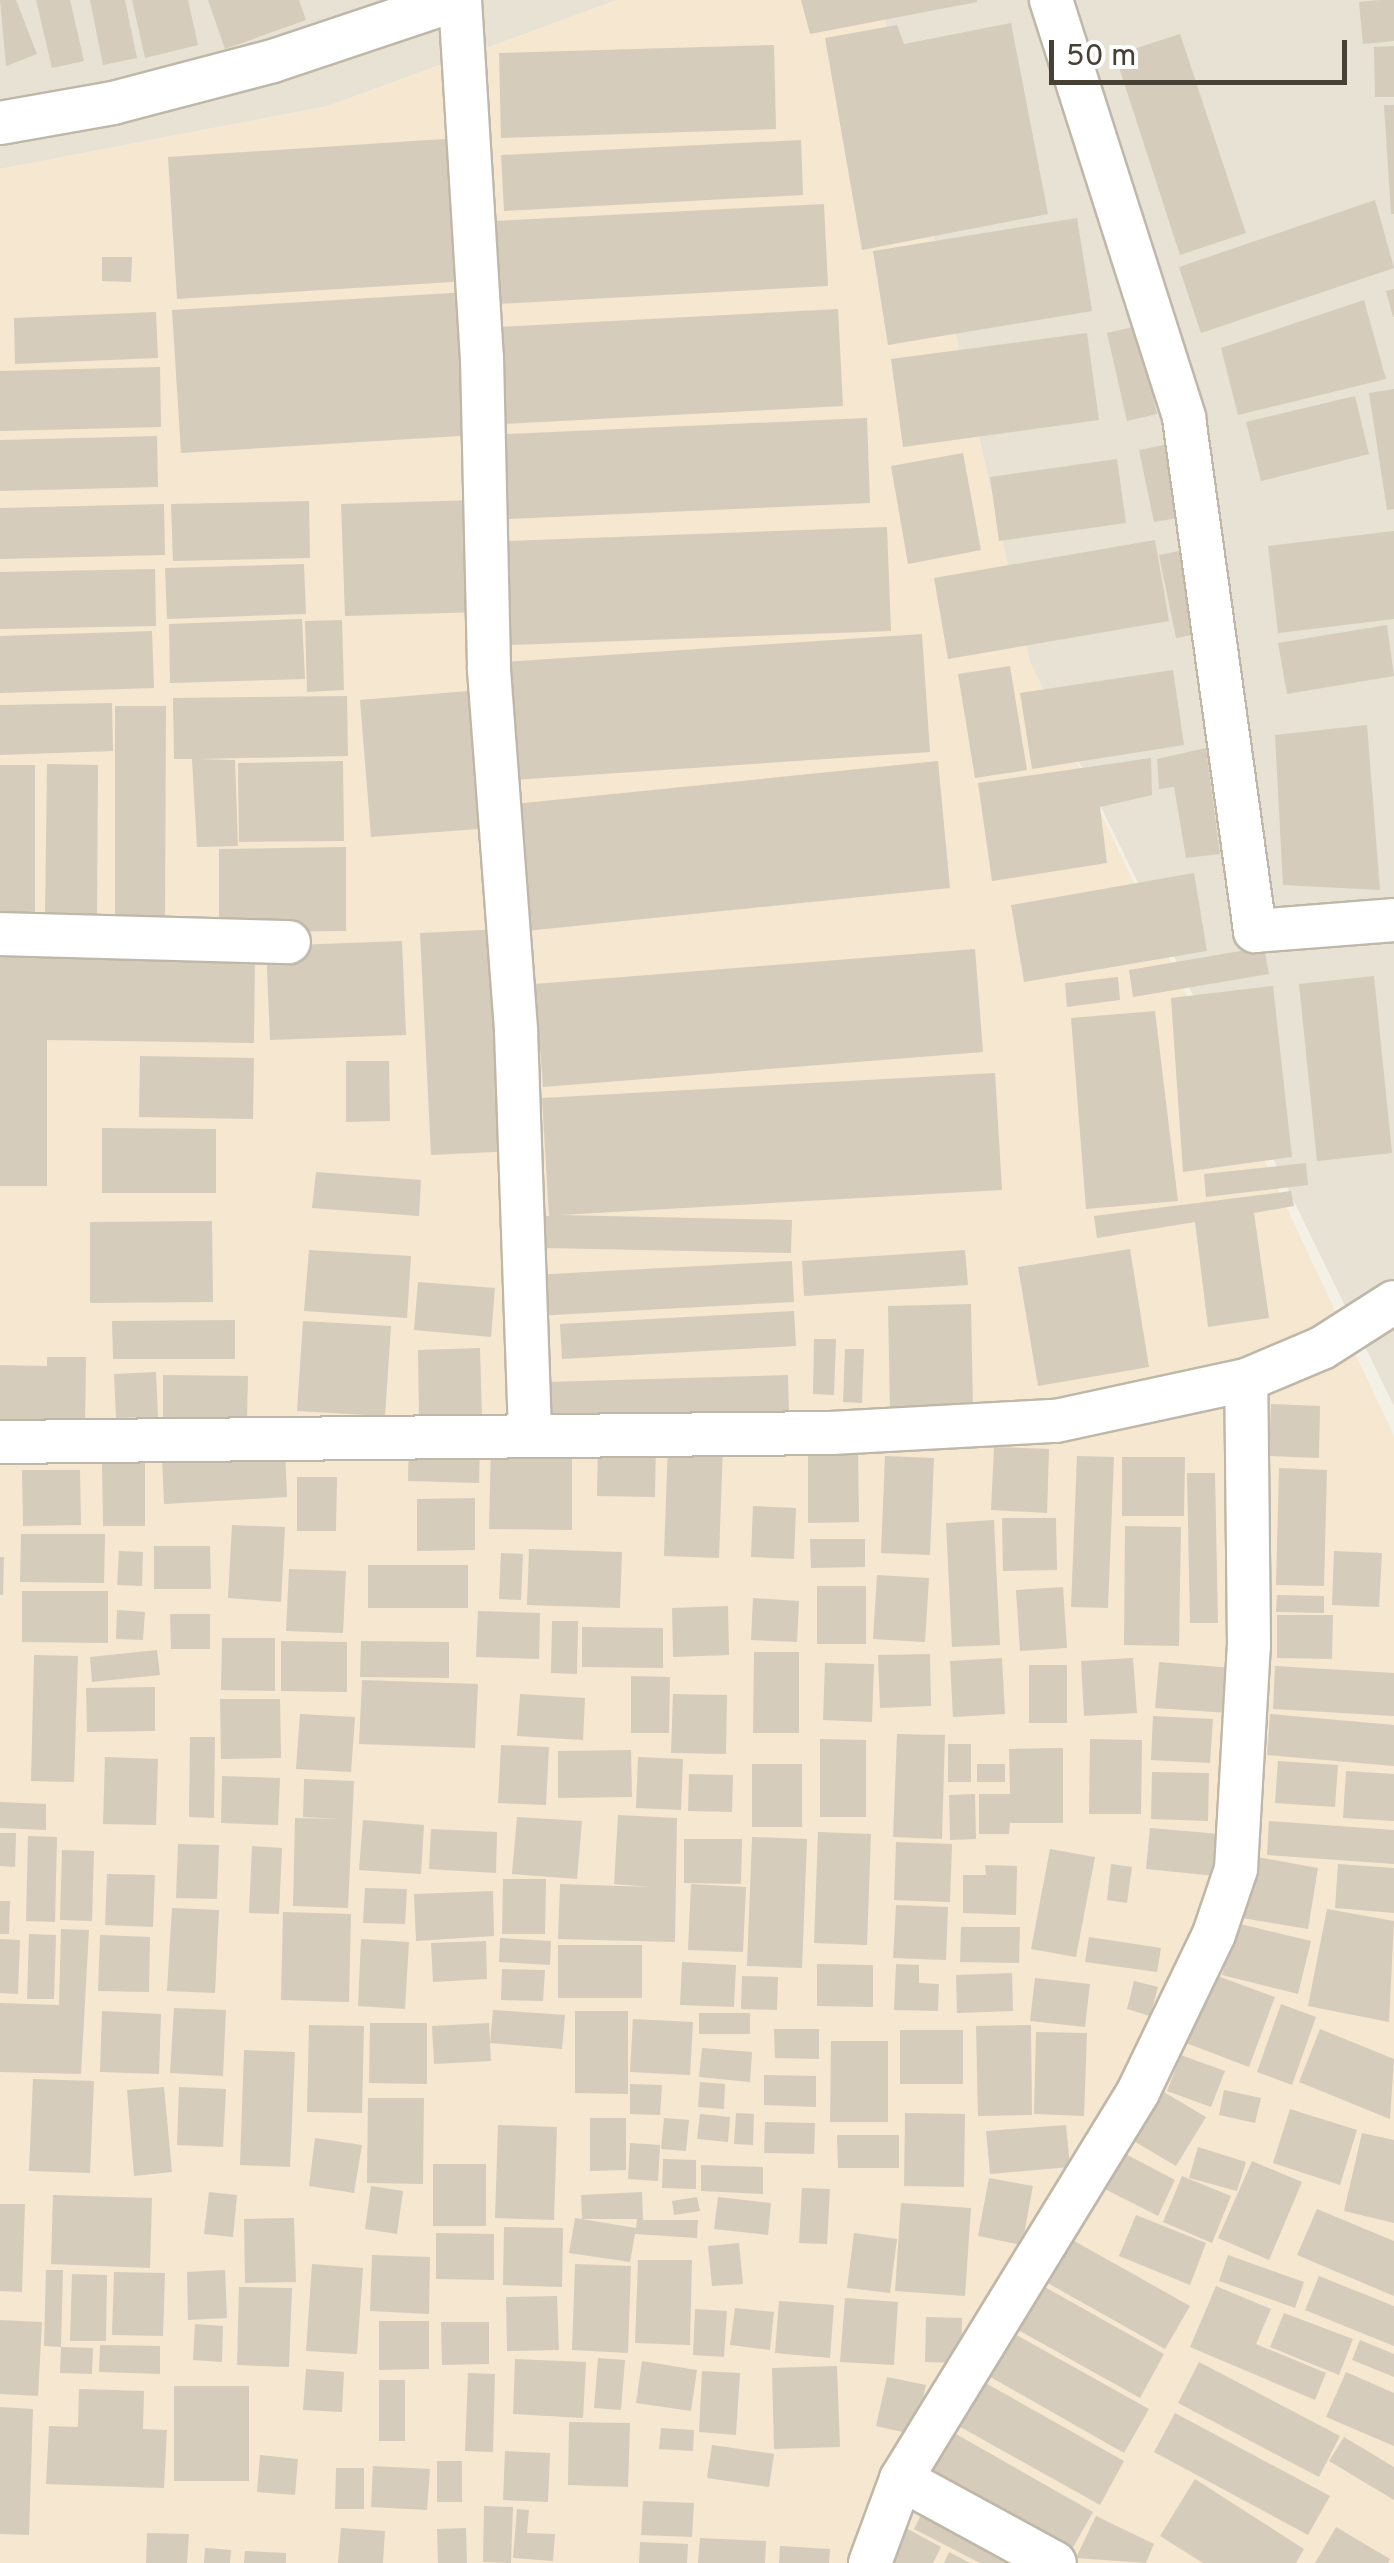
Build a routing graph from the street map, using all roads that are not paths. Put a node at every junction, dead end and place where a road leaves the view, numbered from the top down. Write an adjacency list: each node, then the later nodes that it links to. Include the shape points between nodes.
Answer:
1 (458, 0): 3 (street, via 273,61 113,103); 9 (street, via 482,358 489,670 516,1031)
2 (1051, 0): 4 (street, via 1184,418 1255,930 1283,934)
3 (0, 123)
4 (1394, 920)
5 (0, 934): 6 (street)
6 (290, 942)
7 (1394, 1302): 8 (street, via 1322,1348)
8 (1246, 1380): 9 (street, via 1056,1422 832,1433); 11 (street, via 1250,1646 1236,1869 1214,1934 1138,2090)
9 (530, 1432): 10 (street)
10 (0, 1442)
11 (901, 2479): 12 (street); 13 (street)
12 (870, 2563)
13 (1055, 2563)

